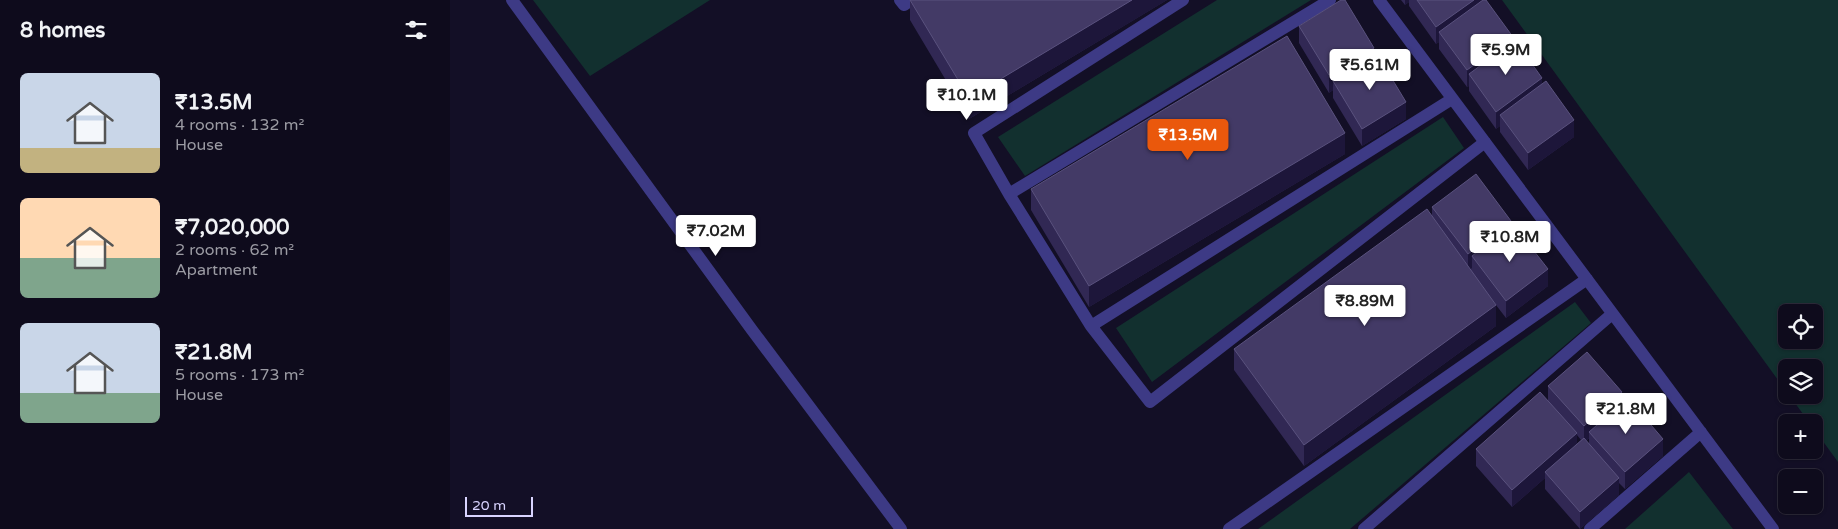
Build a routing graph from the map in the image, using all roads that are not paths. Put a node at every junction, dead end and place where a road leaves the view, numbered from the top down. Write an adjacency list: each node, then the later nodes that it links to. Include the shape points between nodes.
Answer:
1 (512, 0): 14 (street)
2 (900, 0): 3 (street, via 904,5)
3 (911, 0)
4 (1183, 0): 9 (street, via 974,133)
5 (1330, 0): 9 (street)
6 (1379, 0): 7 (street)
7 (1452, 99): 8 (street); 12 (street)
8 (1485, 142): 10 (street); 12 (street, via 1150,402)
9 (1009, 194): 12 (street)
10 (1587, 279): 11 (street); 15 (street)
11 (1612, 314): 13 (street); 16 (street)
12 (1092, 326)
13 (1700, 432): 17 (street); 18 (street)
14 (900, 529)
15 (1229, 529)
16 (1364, 529)
17 (1590, 529)
18 (1773, 529)

